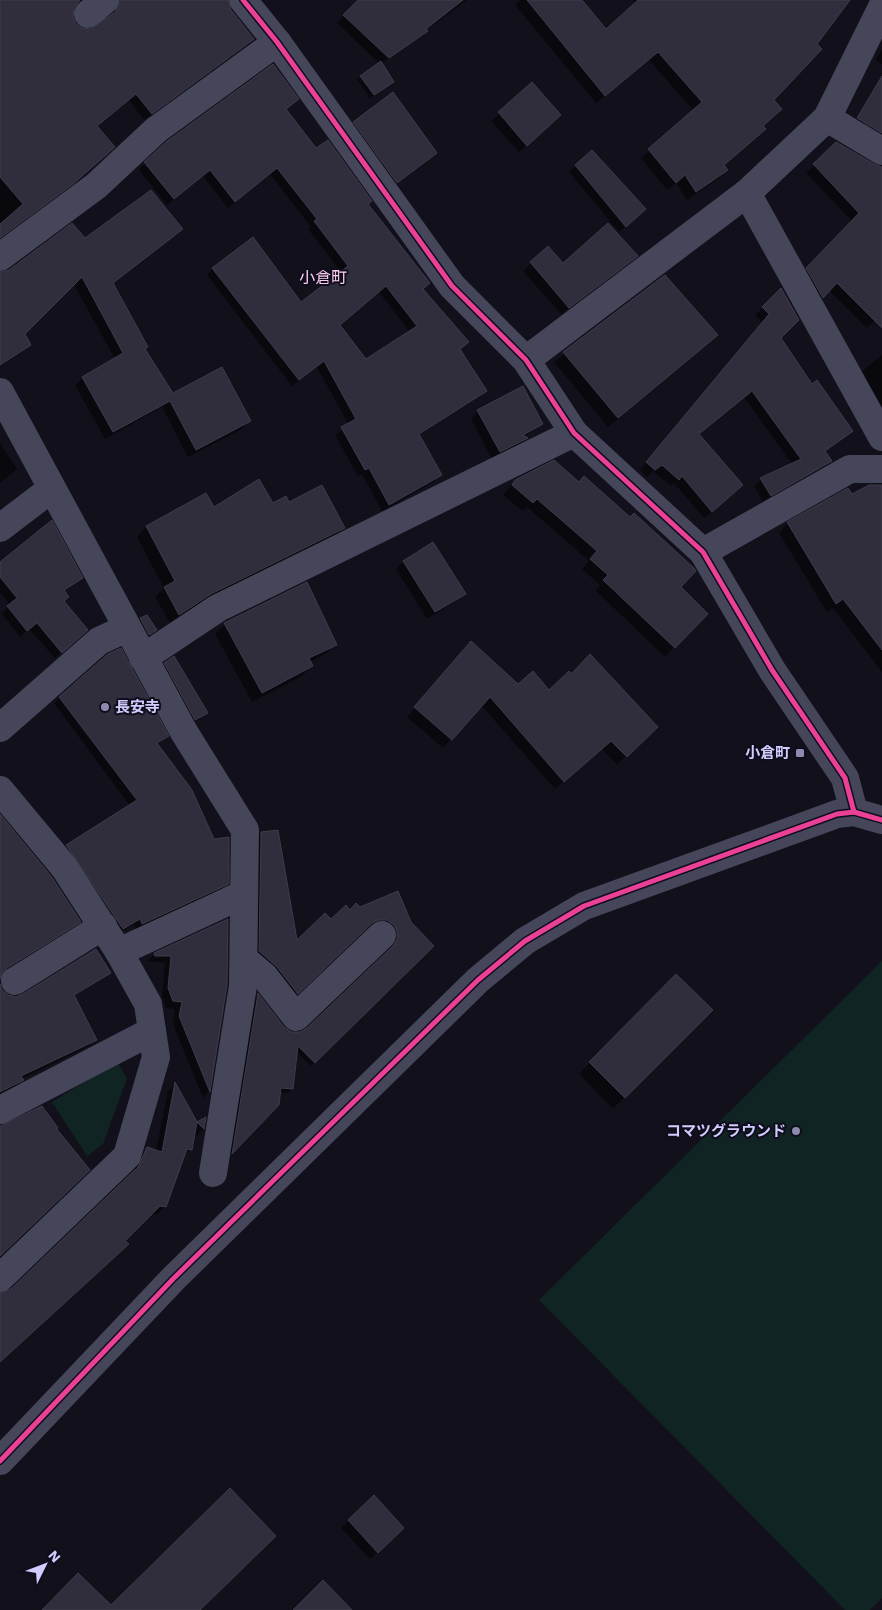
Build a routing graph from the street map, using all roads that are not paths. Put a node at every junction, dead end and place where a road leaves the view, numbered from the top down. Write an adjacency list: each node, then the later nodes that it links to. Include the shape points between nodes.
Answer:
1 (243, 0): 3 (street)
2 (882, 7): 4 (street)
3 (277, 42): 7 (street, via 156,130 96,186); 8 (street, via 452,286)
4 (826, 118): 5 (street); 6 (street)
5 (882, 151)
6 (747, 193): 8 (street); 11 (street)
7 (0, 258)
8 (526, 360): 10 (street)
9 (0, 392): 13 (street)
10 (574, 433): 15 (street); 17 (street, via 218,608)
11 (882, 436)
12 (882, 469): 15 (street, via 850,469)
13 (51, 489): 14 (street); 16 (street)
14 (0, 528)
15 (703, 552): 20 (street, via 772,670 845,778)
16 (127, 628): 17 (street); 18 (street, via 99,641)
17 (143, 658): 22 (street, via 245,830)
18 (0, 728)
19 (0, 790): 23 (street, via 64,866)
20 (854, 812): 21 (street); 32 (street, via 837,814 584,906 525,941 478,980 173,1279)
21 (882, 820)
22 (244, 894): 25 (street); 26 (street)
23 (103, 926): 25 (street); 27 (street)
24 (382, 934): 26 (street, via 296,1017 265,977)
25 (119, 952): 28 (street, via 148,1004)
26 (244, 960): 30 (street, via 243,986)
27 (15, 981)
28 (152, 1031): 29 (street); 31 (street, via 156,1057 127,1156)
29 (0, 1110)
30 (213, 1173)
31 (0, 1278)
32 (0, 1461)

